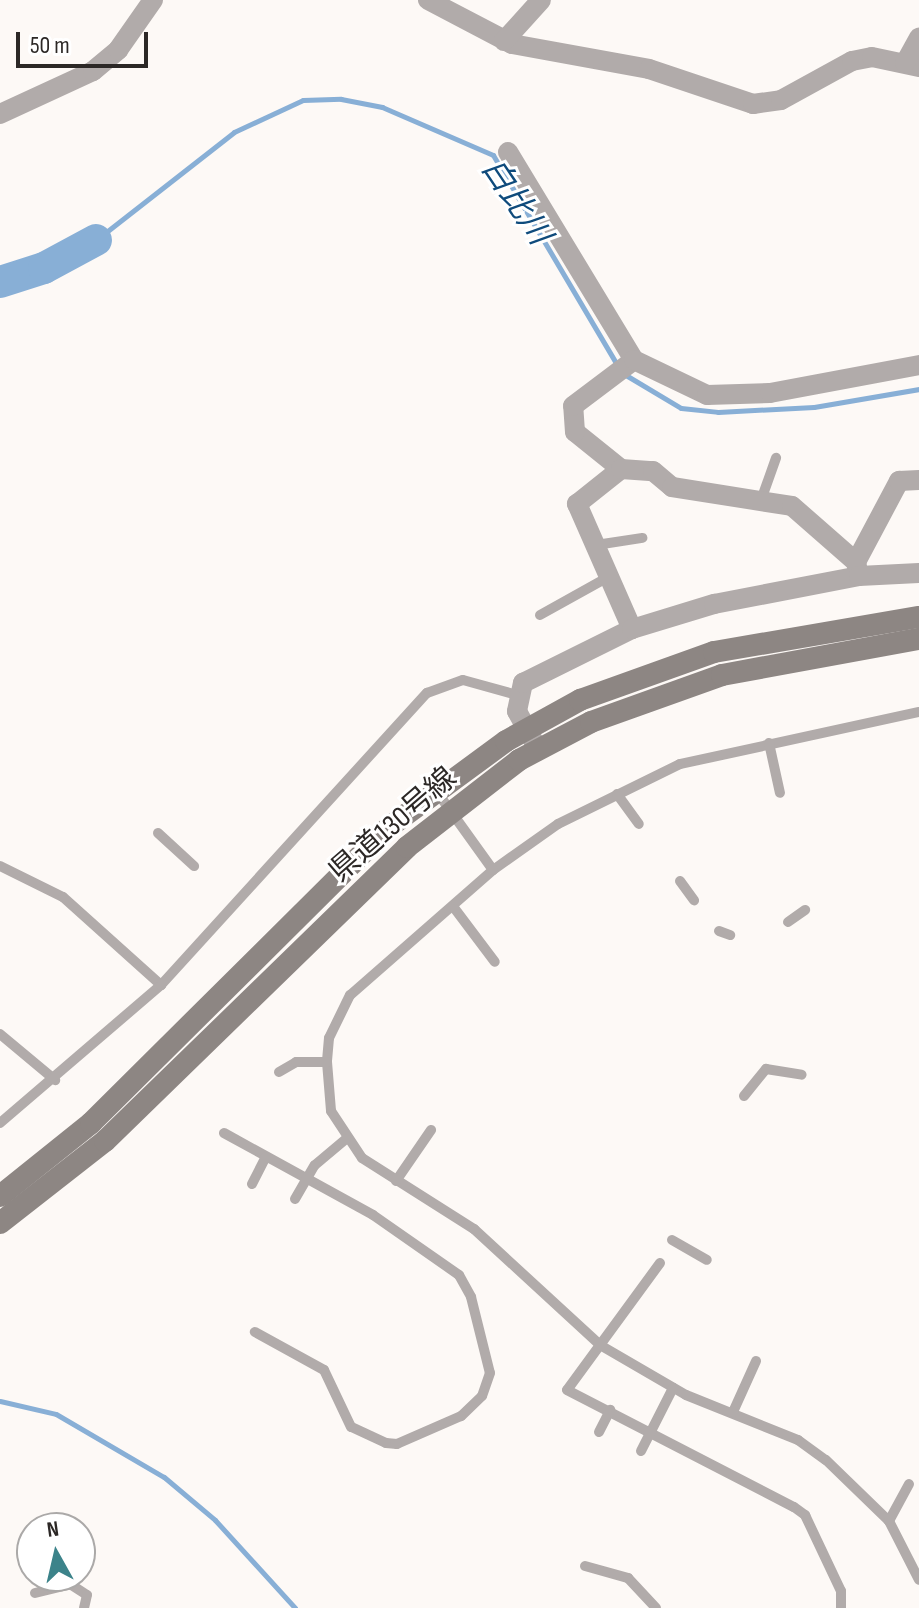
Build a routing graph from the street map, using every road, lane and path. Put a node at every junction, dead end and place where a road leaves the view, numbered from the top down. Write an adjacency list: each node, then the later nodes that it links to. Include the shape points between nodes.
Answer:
1 (153, 0): 7 (street, via 118,50 93,71)
2 (428, 0): 5 (street)
3 (541, 0): 5 (street)
4 (919, 38): 6 (street)
5 (504, 41): 6 (street, via 649,69 753,104 781,100 852,61 872,57)
6 (912, 65)
7 (0, 114)
8 (508, 152): 9 (street)
9 (632, 361): 10 (street, via 707,395 770,393); 12 (street, via 573,406 575,432)
10 (919, 365)
11 (776, 458): 14 (lane)
12 (621, 469): 14 (street, via 653,471 672,487); 16 (street, via 577,504)
13 (919, 480): 17 (street, via 899,481)
14 (760, 505): 17 (street, via 792,506)
15 (642, 538): 16 (lane)
16 (596, 545): 19 (street)
17 (858, 569): 18 (street); 22 (street)
18 (919, 573)
19 (610, 576): 20 (lane); 22 (street)
20 (540, 615)
21 (919, 617): 26 (main road, 県道130号線, via 714,652 635,677)
22 (632, 629): 24 (street, via 523,683)
23 (919, 639): 28 (main road, 県道130号線, via 722,675 643,701)
24 (517, 695): 26 (street, via 517,711); 44 (lane, via 463,680 427,693)
25 (919, 712): 27 (lane)
26 (526, 729): 28 (street); 29 (main road, 県道130号線)
27 (769, 743): 30 (lane); 31 (lane, via 680,764)
28 (539, 749): 32 (main road, 県道130号線)
29 (435, 790): 32 (lane); 59 (main road, 県道130号線, via 345,868 91,1123)
30 (780, 793)
31 (617, 794): 33 (lane); 37 (lane, via 558,824)
32 (451, 810): 37 (lane); 61 (main road, 県道130号線, via 115,1131)
33 (639, 824)
34 (158, 833): 36 (lane)
35 (0, 866): 44 (lane, via 63,897)
36 (194, 866)
37 (493, 870): 40 (lane)
38 (680, 881): 39 (lane)
39 (694, 900)
40 (455, 909): 43 (lane); 46 (lane, via 384,961 350,995 329,1038)
41 (805, 910): 42 (lane)
42 (788, 922)
43 (495, 962)
44 (161, 985): 49 (lane)
45 (0, 1034): 49 (lane)
46 (327, 1062): 47 (lane, via 296,1062); 54 (lane, via 331,1111)
47 (279, 1072)
48 (802, 1075): 50 (lane, via 766,1069)
49 (55, 1080): 51 (lane)
50 (744, 1096)
51 (0, 1123)
52 (431, 1130): 57 (lane)
53 (224, 1133): 55 (lane)
54 (346, 1139): 56 (lane); 57 (lane, via 362,1158)
55 (266, 1157): 56 (lane); 58 (lane)
56 (307, 1180): 60 (lane); 65 (lane, via 373,1215 459,1275 490,1363 488,1383 474,1407 461,1416 397,1444 386,1443 351,1427 324,1370)
57 (396, 1181): 66 (lane, via 474,1229)
58 (252, 1184)
59 (0, 1196)
60 (295, 1199)
61 (0, 1223)
62 (672, 1240): 63 (lane)
63 (707, 1260)
64 (660, 1263): 66 (lane)
65 (255, 1332)
66 (600, 1345): 68 (lane); 69 (lane, via 567,1390)
67 (756, 1361): 70 (lane)
68 (673, 1388): 70 (lane); 71 (lane)
69 (610, 1410): 71 (lane); 72 (lane)
70 (733, 1412): 75 (lane, via 798,1440)
71 (652, 1429): 73 (lane); 81 (lane, via 805,1515 841,1591)
72 (599, 1432)
73 (641, 1451)
74 (909, 1484): 75 (lane)
75 (889, 1521): 77 (lane)
76 (585, 1566): 80 (lane, via 628,1578)
77 (919, 1580)
78 (35, 1593): 79 (lane, via 70,1584 87,1595)
79 (89, 1607)
80 (656, 1608)
81 (841, 1608)

